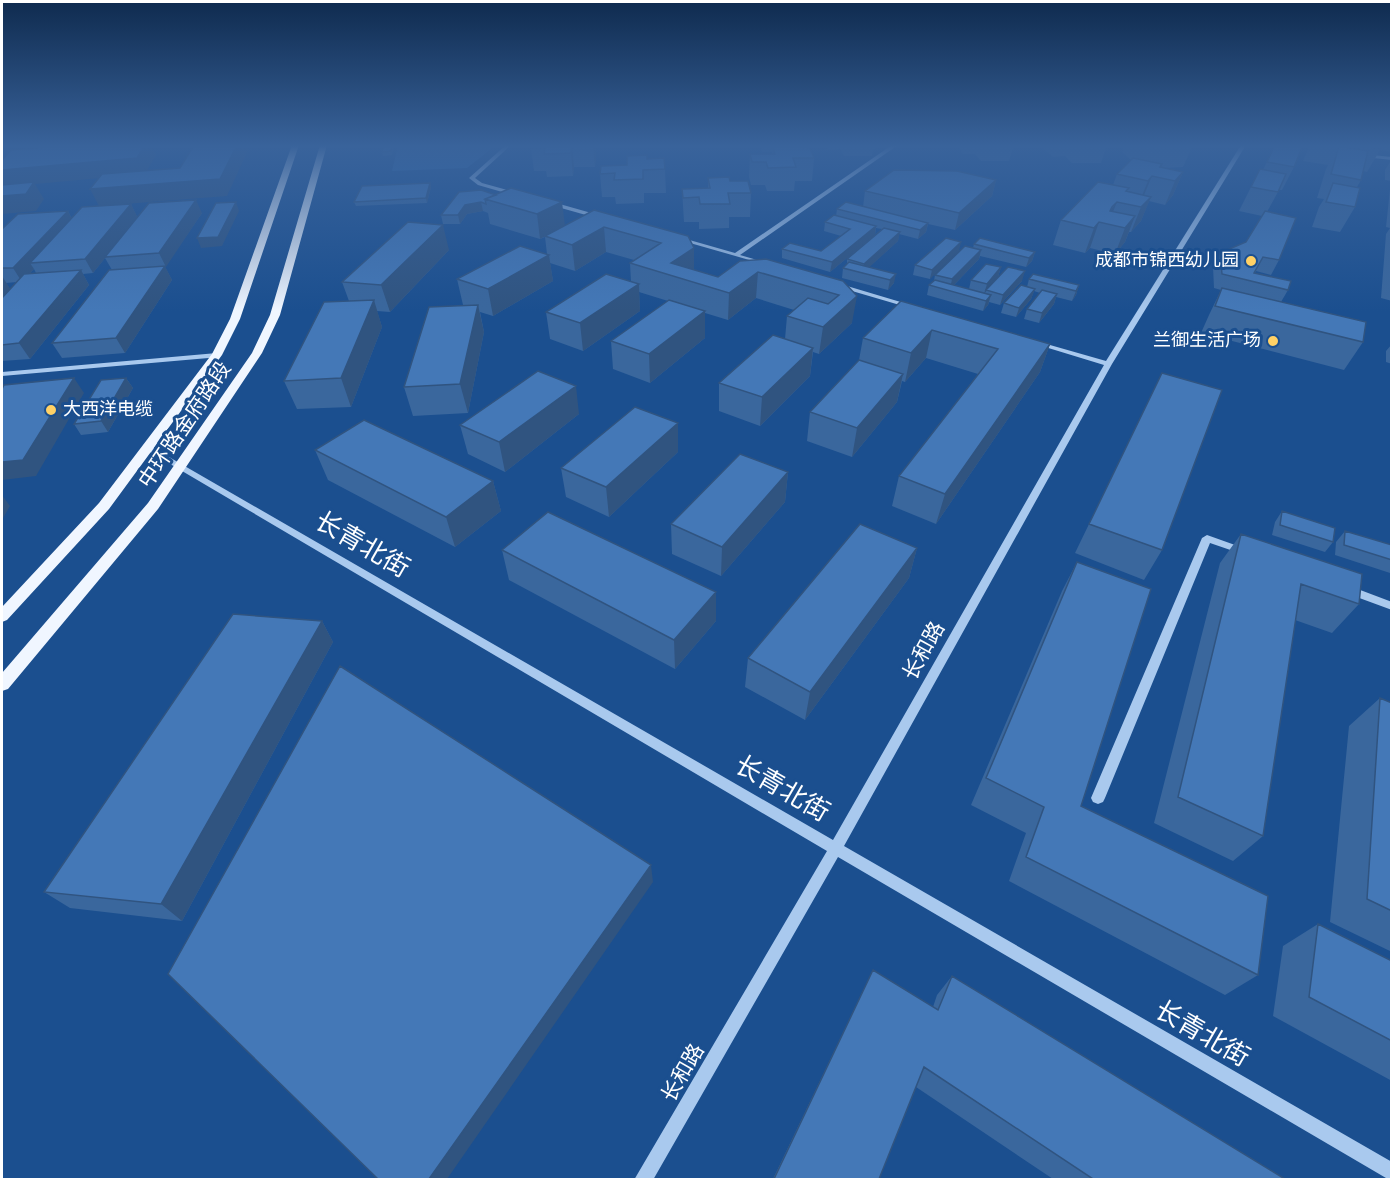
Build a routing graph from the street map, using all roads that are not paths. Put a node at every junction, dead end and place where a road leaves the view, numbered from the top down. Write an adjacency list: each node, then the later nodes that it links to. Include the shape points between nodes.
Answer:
1 (277, 200): 13 (main road, 中环路金府路段, via 235,319)
2 (308, 200): 17 (main road, 中环路金府路段, via 275,315 257,353)
3 (540, 200): 6 (street)
4 (816, 200): 8 (street)
5 (1210, 200): 14 (street, 长和路)
6 (614, 221)
7 (669, 237): 8 (street)
8 (736, 255): 9 (street)
9 (770, 265)
10 (826, 282): 11 (street)
11 (916, 308)
12 (1029, 341): 14 (street)
13 (217, 355): 15 (street); 16 (main road, 中环路金府路段)
14 (1108, 364): 24 (street, 长和路)
15 (2, 374)
16 (147, 448): 17 (street, 长青北街); 21 (main road, 中环路金府路段, via 104,506)
17 (180, 467): 22 (main road, 中环路金府路段, via 153,507); 24 (street, 长青北街)
18 (1261, 558): 23 (street, via 1207,538)
19 (1337, 586): 20 (street)
20 (1392, 606)
21 (2, 616)
22 (2, 684)
23 (1098, 798)
24 (836, 848): 25 (street, 长青北街); 26 (street, 长和路)
25 (1392, 1172)
26 (643, 1179)

